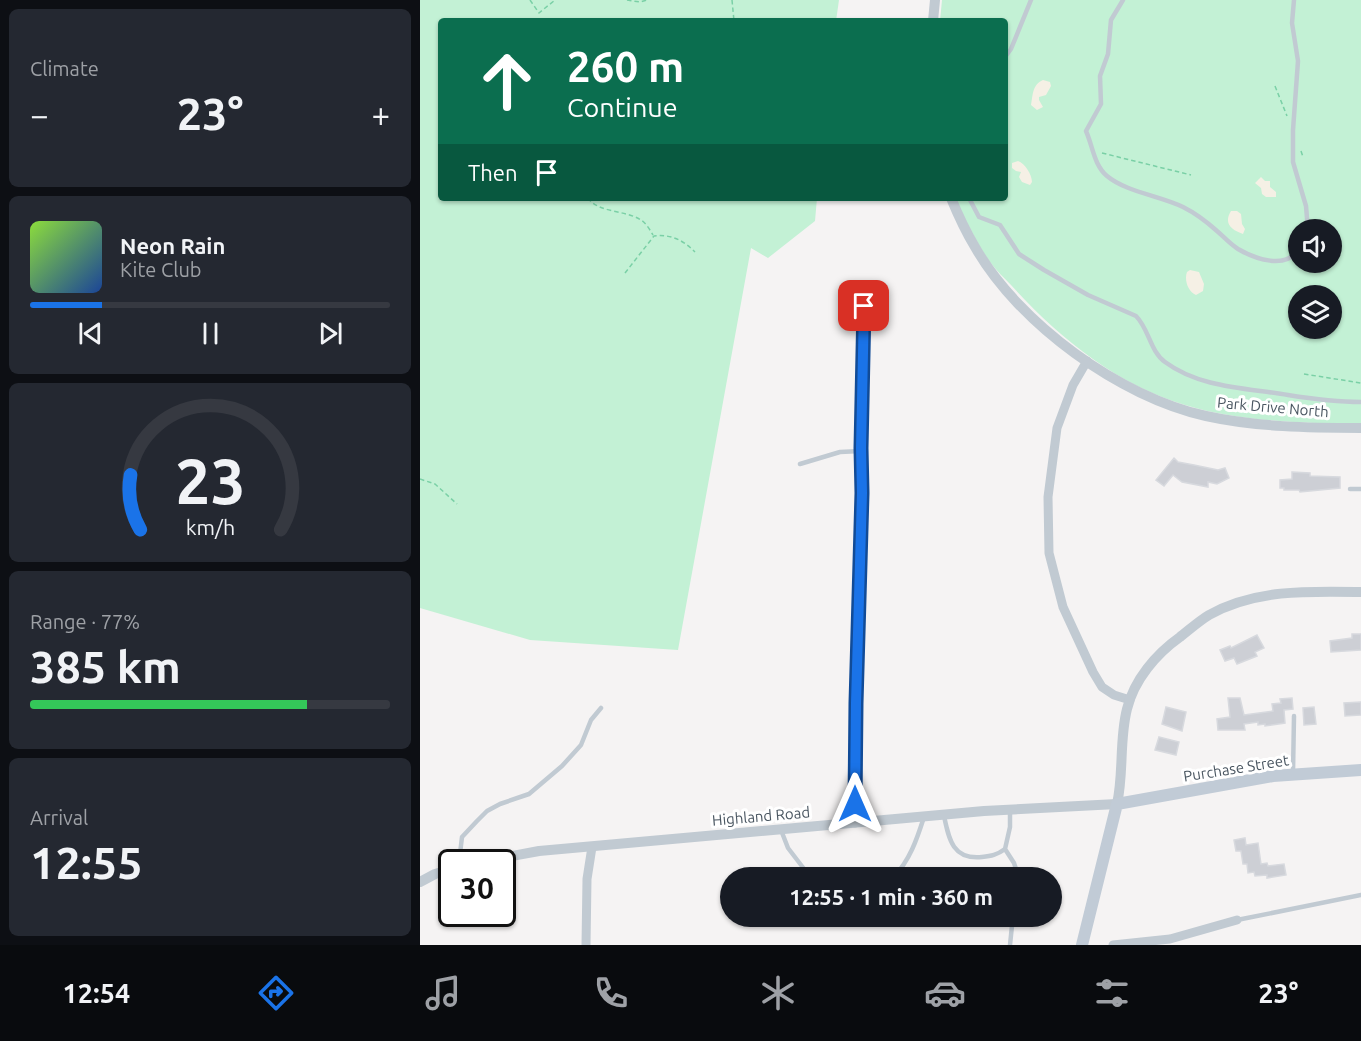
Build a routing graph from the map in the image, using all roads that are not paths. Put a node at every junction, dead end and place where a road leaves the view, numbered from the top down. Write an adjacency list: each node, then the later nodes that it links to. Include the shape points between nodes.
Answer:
1 (935, 0): 5 (street)
2 (1031, 0): 6 (lane)
3 (1123, 0): 10 (lane, via 1111,20 1108,54 1100,76 1101,105 1086,132 1097,164 1108,177 1185,208 1236,248 1257,258 1281,262)
4 (1294, 0): 9 (lane, via 1292,23 1298,61 1293,162)
5 (933, 18)
6 (1008, 53)
7 (952, 201): 12 (street, Park Drive North, via 975,249 994,275 1044,329)
8 (971, 201): 13 (lane, via 979,217 1000,225 1019,254 1088,295 1136,316 1156,352 1181,371 1225,386 1315,400)
9 (1307, 219)
10 (1288, 259)
11 (864, 306): 15 (street)
12 (1087, 361): 14 (street, Park Drive North, via 1150,397 1206,416 1311,428); 20 (street, via 1073,385 1058,428 1048,497 1048,553 1063,607 1102,687)
13 (1361, 402)
14 (1361, 428)
15 (861, 449): 16 (lane); 29 (street)
16 (800, 464)
17 (1350, 489): 18 (lane)
18 (1361, 489)
19 (1361, 592): 20 (street, via 1280,594 1209,615 1159,654)
20 (1130, 700): 25 (street)
21 (601, 708): 32 (lane, via 591,720 581,746 562,766 529,794 494,808 477,820 462,837)
22 (1294, 716): 24 (lane)
23 (1361, 770): 24 (main road, Purchase Street)
24 (1293, 774): 25 (main road, Purchase Street)
25 (1117, 804): 26 (street, Highland Road); 45 (main road)
26 (1010, 810): 27 (street, Highland Road); 33 (lane)
27 (944, 815): 28 (street, Highland Road); 33 (lane, via 948,836 958,853 968,858 981,857)
28 (924, 817): 29 (street, Highland Road); 36 (lane)
29 (855, 823): 30 (street, Highland Road)
30 (781, 830): 31 (street, Highland Road); 35 (lane, via 788,848)
31 (592, 847): 34 (street, Highland Road); 43 (street, via 587,879)
32 (461, 849)
33 (1005, 849): 37 (lane)
34 (516, 855)
35 (803, 867)
36 (904, 867)
37 (1016, 867)
38 (438, 873): 39 (street)
39 (420, 882)
40 (1361, 895): 41 (lane)
41 (1237, 920): 46 (street, via 1170,939)
42 (1012, 927): 44 (lane)
43 (586, 945)
44 (1010, 945)
45 (1082, 945)
46 (1113, 945)

